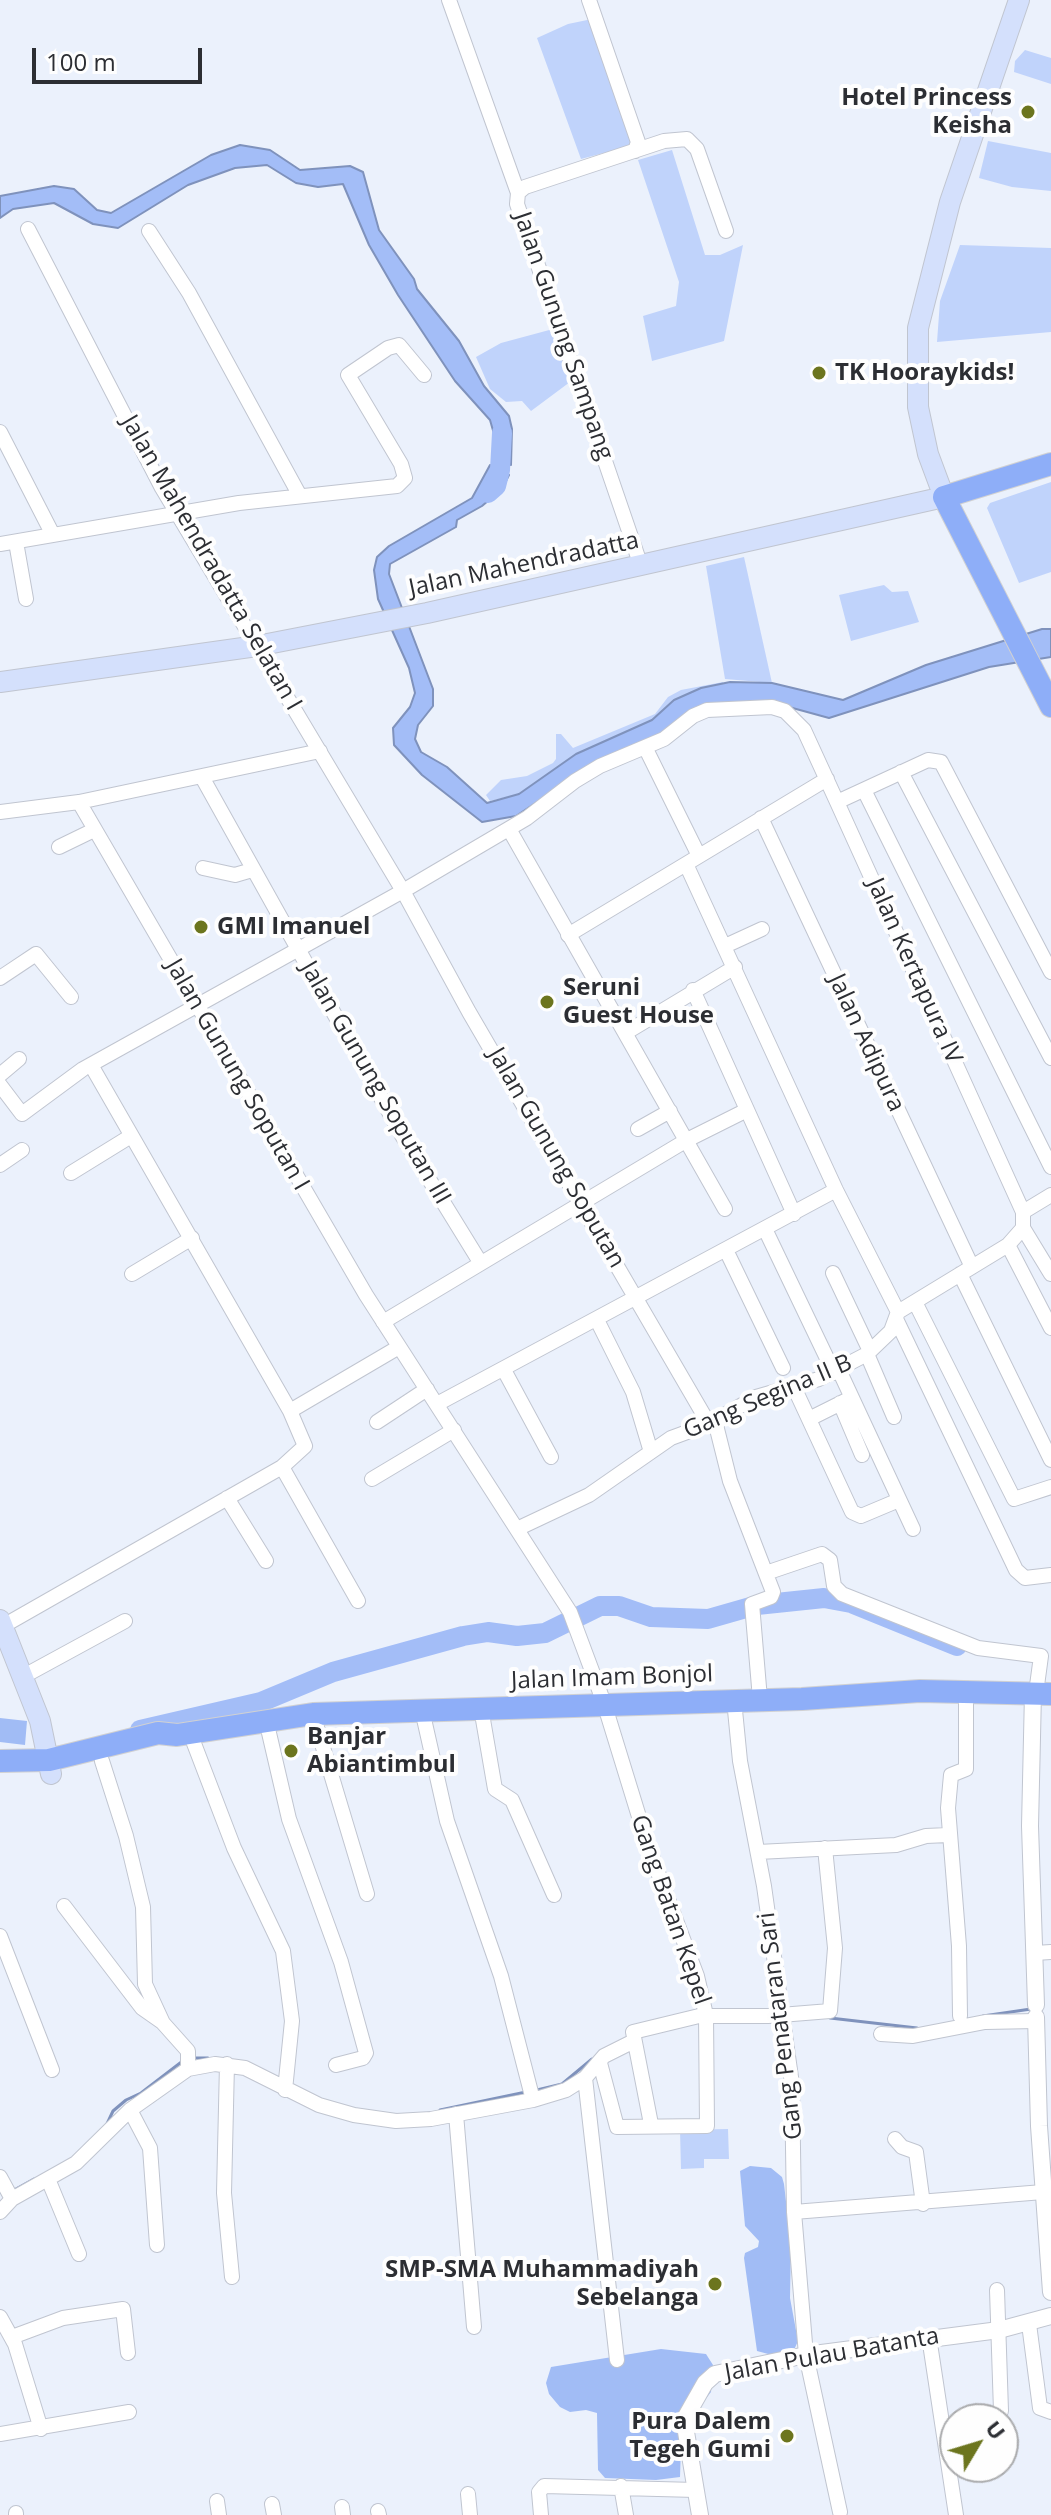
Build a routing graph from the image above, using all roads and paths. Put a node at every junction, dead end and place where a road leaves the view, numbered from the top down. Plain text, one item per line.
1 (449, 0) edge
2 (589, 0) edge
3 (1019, 0) edge
4 (635, 151) junction
5 (518, 193) junction
6 (28, 229) dead end
7 (149, 231) dead end
8 (726, 231) dead end
9 (424, 375) dead end
10 (0, 432) edge
11 (1051, 464) edge
12 (300, 496) junction
13 (944, 497) junction
14 (179, 513) junction
15 (53, 535) junction
16 (16, 542) junction
17 (0, 544) edge
18 (641, 566) junction
19 (26, 599) dead end
20 (257, 646) junction
21 (0, 682) edge
22 (1051, 706) edge
23 (645, 747) junction
24 (320, 751) junction
25 (901, 772) junction
26 (202, 777) junction
27 (827, 779) junction
28 (864, 790) junction
29 (79, 802) junction
30 (837, 802) junction
31 (0, 812) edge
32 (761, 818) junction
33 (509, 829) junction
34 (94, 830) junction
35 (59, 847) dead end
36 (693, 860) junction
37 (203, 868) dead end
38 (252, 870) junction
39 (403, 891) junction
40 (762, 929) dead end
41 (568, 935) junction
42 (725, 946) junction
43 (299, 948) junction
44 (735, 967) junction
45 (1051, 972) edge
46 (0, 978) edge
47 (693, 990) junction
48 (71, 997) dead end
49 (196, 1005) junction
50 (627, 1032) junction
51 (1051, 1058) edge
52 (19, 1059) dead end
53 (91, 1065) junction
54 (0, 1075) edge
55 (0, 1085) edge
56 (670, 1111) junction
57 (745, 1111) junction
58 (638, 1129) dead end
59 (131, 1136) junction
60 (687, 1140) junction
61 (22, 1150) dead end
62 (0, 1165) edge
63 (1051, 1167) edge
64 (71, 1173) dead end
65 (836, 1190) junction
66 (1051, 1195) edge
67 (581, 1202) junction
68 (725, 1209) dead end
69 (1023, 1212) junction
70 (794, 1214) junction
71 (1023, 1228) junction
72 (765, 1229) junction
73 (192, 1238) junction
74 (1008, 1245) junction
75 (726, 1250) junction
76 (480, 1262) junction
77 (966, 1271) junction
78 (833, 1273) dead end
79 (132, 1274) dead end
80 (1051, 1274) edge
81 (638, 1298) junction
82 (915, 1302) junction
83 (898, 1316) junction
84 (597, 1320) junction
85 (383, 1322) junction
86 (1051, 1328) edge
87 (399, 1347) junction
88 (869, 1353) junction
89 (783, 1368) dead end
90 (504, 1370) junction
91 (837, 1371) junction
92 (793, 1385) junction
93 (427, 1389) junction
94 (845, 1401) junction
95 (437, 1404) junction
96 (290, 1411) junction
97 (894, 1417) dead end
98 (809, 1419) junction
99 (377, 1422) dead end
100 (712, 1422) junction
101 (454, 1430) junction
102 (651, 1452) junction
103 (862, 1455) dead end
104 (551, 1457) dead end
105 (1051, 1460) edge
106 (282, 1467) junction
107 (372, 1479) dead end
108 (1051, 1487) edge
109 (227, 1498) junction
110 (899, 1500) junction
111 (519, 1528) junction
112 (913, 1529) dead end
113 (266, 1561) dead end
114 (766, 1573) junction
115 (1046, 1576) edge
116 (358, 1601) dead end
117 (125, 1621) dead end
118 (1, 1623) edge
119 (24, 1676) junction
120 (966, 1690) junction
121 (1040, 1693) edge
122 (760, 1699) junction
123 (734, 1700) junction
124 (604, 1703) junction
125 (481, 1708) junction
126 (422, 1710) junction
127 (313, 1714) junction
128 (266, 1720) junction
129 (184, 1734) junction
130 (0, 1761) edge
131 (102, 1761) junction
132 (50, 1767) junction
133 (0, 1776) edge
134 (948, 1835) junction
135 (825, 1848) junction
136 (758, 1852) junction
137 (367, 1894) dead end
138 (554, 1895) dead end
139 (64, 1906) dead end
140 (0, 1936) edge
141 (1043, 1952) edge
142 (1036, 2014) junction
143 (960, 2016) dead end
144 (706, 2019) junction
145 (782, 2019) junction
146 (163, 2023) junction
147 (881, 2034) dead end
148 (633, 2038) junction
149 (188, 2061) junction
150 (600, 2063) junction
151 (227, 2064) junction
152 (336, 2065) dead end
153 (52, 2070) dead end
154 (585, 2078) junction
155 (286, 2085) junction
156 (532, 2093) junction
157 (130, 2110) junction
158 (456, 2114) junction
159 (651, 2124) junction
160 (1045, 2126) edge
161 (895, 2139) dead end
162 (0, 2177) edge
163 (48, 2179) junction
164 (1043, 2192) junction
165 (12, 2199) junction
166 (923, 2204) junction
167 (0, 2212) edge
168 (794, 2212) junction
169 (157, 2245) dead end
170 (79, 2254) dead end
171 (232, 2277) dead end
172 (997, 2290) dead end
173 (1051, 2292) edge
174 (1051, 2316) edge
175 (0, 2317) edge
176 (1029, 2324) junction
177 (474, 2327) dead end
178 (999, 2330) junction
179 (12, 2337) junction
180 (929, 2337) junction
181 (128, 2353) dead end
182 (806, 2355) junction
183 (617, 2360) dead end
184 (1001, 2403) edge
185 (129, 2412) dead end
186 (1051, 2412) edge
187 (41, 2429) junction
188 (0, 2434) edge
189 (621, 2486) junction
190 (696, 2490) junction
191 (468, 2494) dead end
192 (840, 2512) dead end
193 (470, 2515) edge
194 (541, 2515) edge
195 (626, 2515) edge
196 (700, 2515) edge
197 (956, 2515) edge

1 - 5 street
2 - 4 street
3 - 13 main road
4 - 5 street, Jalan Gunung Sampang
4 - 8 street, Jalan Gunung Sampang
5 - 18 street, Jalan Gunung Sampang
6 - 14 street, Jalan Mahendradatta Selatan I
7 - 12 street
9 - 12 street
10 - 15 street
11 - 13 highway, Jalan Mahendradatta
12 - 14 street
13 - 18 main road, Jalan Mahendradatta
13 - 22 highway
14 - 15 street
14 - 20 street, Jalan Mahendradatta Selatan I
15 - 16 street
16 - 17 street
16 - 19 street
18 - 20 main road, Jalan Mahendradatta
20 - 21 main road, Jalan Mahendradatta
20 - 24 street, Jalan Mahendradatta Selatan I
23 - 27 street, Jalan Kertapura IV
23 - 33 street
23 - 36 street
24 - 26 street
24 - 39 street, Jalan Mahendradatta Selatan I
25 - 28 street
25 - 45 street
25 - 51 street
26 - 29 street
26 - 38 street, Jalan Gunung Soputan III
27 - 30 street, Jalan Kertapura IV
27 - 32 street
28 - 30 street
28 - 63 street
29 - 31 street
29 - 34 street, Jalan Gunung Soputan I
30 - 69 street, Jalan Kertapura IV
32 - 36 street
32 - 77 street, Jalan Adipura
33 - 39 street
33 - 41 street
34 - 35 street
34 - 49 street, Jalan Gunung Soputan I
36 - 41 street
36 - 42 street
37 - 38 street
38 - 43 street, Jalan Gunung Soputan III
39 - 43 street
39 - 67 street, Jalan Gunung Soputan
40 - 42 street
41 - 50 street
42 - 44 street
43 - 49 street
43 - 76 street, Jalan Gunung Soputan III
44 - 47 street
44 - 65 street
46 - 48 street
47 - 50 street
47 - 57 street
49 - 53 street
49 - 85 street, Jalan Gunung Soputan I
50 - 56 street
52 - 54 street
53 - 55 street
53 - 59 street
56 - 58 street
56 - 60 street
57 - 60 street
57 - 70 street
59 - 64 street
59 - 73 street
60 - 67 street
60 - 68 street
61 - 62 street
65 - 70 street
65 - 83 street
66 - 69 street
67 - 76 street
67 - 81 street, Jalan Gunung Soputan
69 - 71 street
70 - 72 street
71 - 74 street, Gang Segina II B
71 - 80 street
72 - 75 street
72 - 91 street
73 - 79 street
73 - 96 street
74 - 77 street, Gang Segina II B
74 - 86 street
75 - 81 street
75 - 89 street
76 - 85 street
77 - 82 street, Gang Segina II B
77 - 105 street, Jalan Adipura
78 - 88 street
81 - 84 street
81 - 100 street, Jalan Gunung Soputan
82 - 83 street, Gang Segina II B
82 - 108 street
83 - 88 street, Gang Segina II B
83 - 115 street
84 - 90 street
84 - 102 street
85 - 87 street, Jalan Gunung Soputan I
87 - 93 street, Jalan Gunung Soputan I
87 - 96 street
88 - 91 street, Gang Segina II B
88 - 97 street
90 - 95 street
90 - 104 street
91 - 92 street, Gang Segina II B
91 - 94 street
92 - 98 street
92 - 100 street, Gang Segina II B
93 - 95 street, Jalan Gunung Soputan I
93 - 99 street
94 - 98 street
94 - 103 street
94 - 110 street
95 - 101 street, Jalan Gunung Soputan I
96 - 106 street
98 - 110 street
100 - 102 street, Gang Segina II B
100 - 114 street, Jalan Gunung Soputan
101 - 107 street
101 - 111 street, Jalan Gunung Soputan I
102 - 111 street, Gang Segina II B
106 - 109 street
106 - 116 street
109 - 113 street
109 - 118 street
110 - 112 street
111 - 124 street, Gang Batan Kepel
114 - 121 street
114 - 122 street
117 - 119 street
118 - 119 main road
119 - 132 main road
120 - 121 highway, Jalan Imam Bonjol
120 - 122 highway, Jalan Imam Bonjol
120 - 134 street
121 - 141 street
122 - 123 highway, Jalan Imam Bonjol
123 - 124 highway, Jalan Imam Bonjol
123 - 136 street, Gang Penataran Sari
124 - 125 highway, Jalan Imam Bonjol
124 - 144 street, Gang Batan Kepel
125 - 126 highway, Jalan Imam Bonjol
125 - 138 street
126 - 127 highway, Jalan Imam Bonjol
126 - 156 street
127 - 128 highway, Jalan Imam Bonjol
127 - 137 street
128 - 129 highway, Jalan Imam Bonjol
128 - 152 street
129 - 131 highway, Jalan Imam Bonjol
129 - 132 highway, Jalan Imam Bonjol
129 - 155 street
130 - 132 highway, Jalan Imam Bonjol
131 - 132 highway, Jalan Imam Bonjol
131 - 146 street
132 - 133 highway, Jalan Imam Bonjol
134 - 135 street
134 - 143 street
135 - 136 street
135 - 145 street
136 - 145 street, Gang Penataran Sari
139 - 146 street
140 - 153 street
141 - 142 street
142 - 147 street
142 - 160 street
144 - 145 street
144 - 148 street
144 - 159 street, Gang Batan Kepel
145 - 168 street, Gang Penataran Sari
146 - 149 street
148 - 150 street
148 - 159 street
149 - 151 street
149 - 157 street
150 - 154 street
150 - 159 street
151 - 155 street
151 - 171 street
154 - 156 street
154 - 183 street
155 - 158 street
156 - 158 street
157 - 163 street
157 - 169 street
158 - 177 street
160 - 164 street
161 - 166 street
162 - 165 street
163 - 165 street
163 - 170 street
164 - 166 street
164 - 173 street
165 - 167 street
166 - 168 street
168 - 182 street, Gang Penataran Sari
172 - 178 street
174 - 176 street, Jalan Pulau Batanta
175 - 179 street
176 - 178 street, Jalan Pulau Batanta
176 - 186 street
178 - 180 street, Jalan Pulau Batanta
178 - 184 street
179 - 181 street
179 - 187 street
180 - 182 street, Jalan Pulau Batanta
180 - 197 street
182 - 190 street, Jalan Pulau Batanta
182 - 192 street, Gang Penataran Sari
185 - 187 street
187 - 188 street
189 - 190 street
189 - 194 street
189 - 195 street
190 - 196 street, Jalan Pulau Batanta
191 - 193 street

